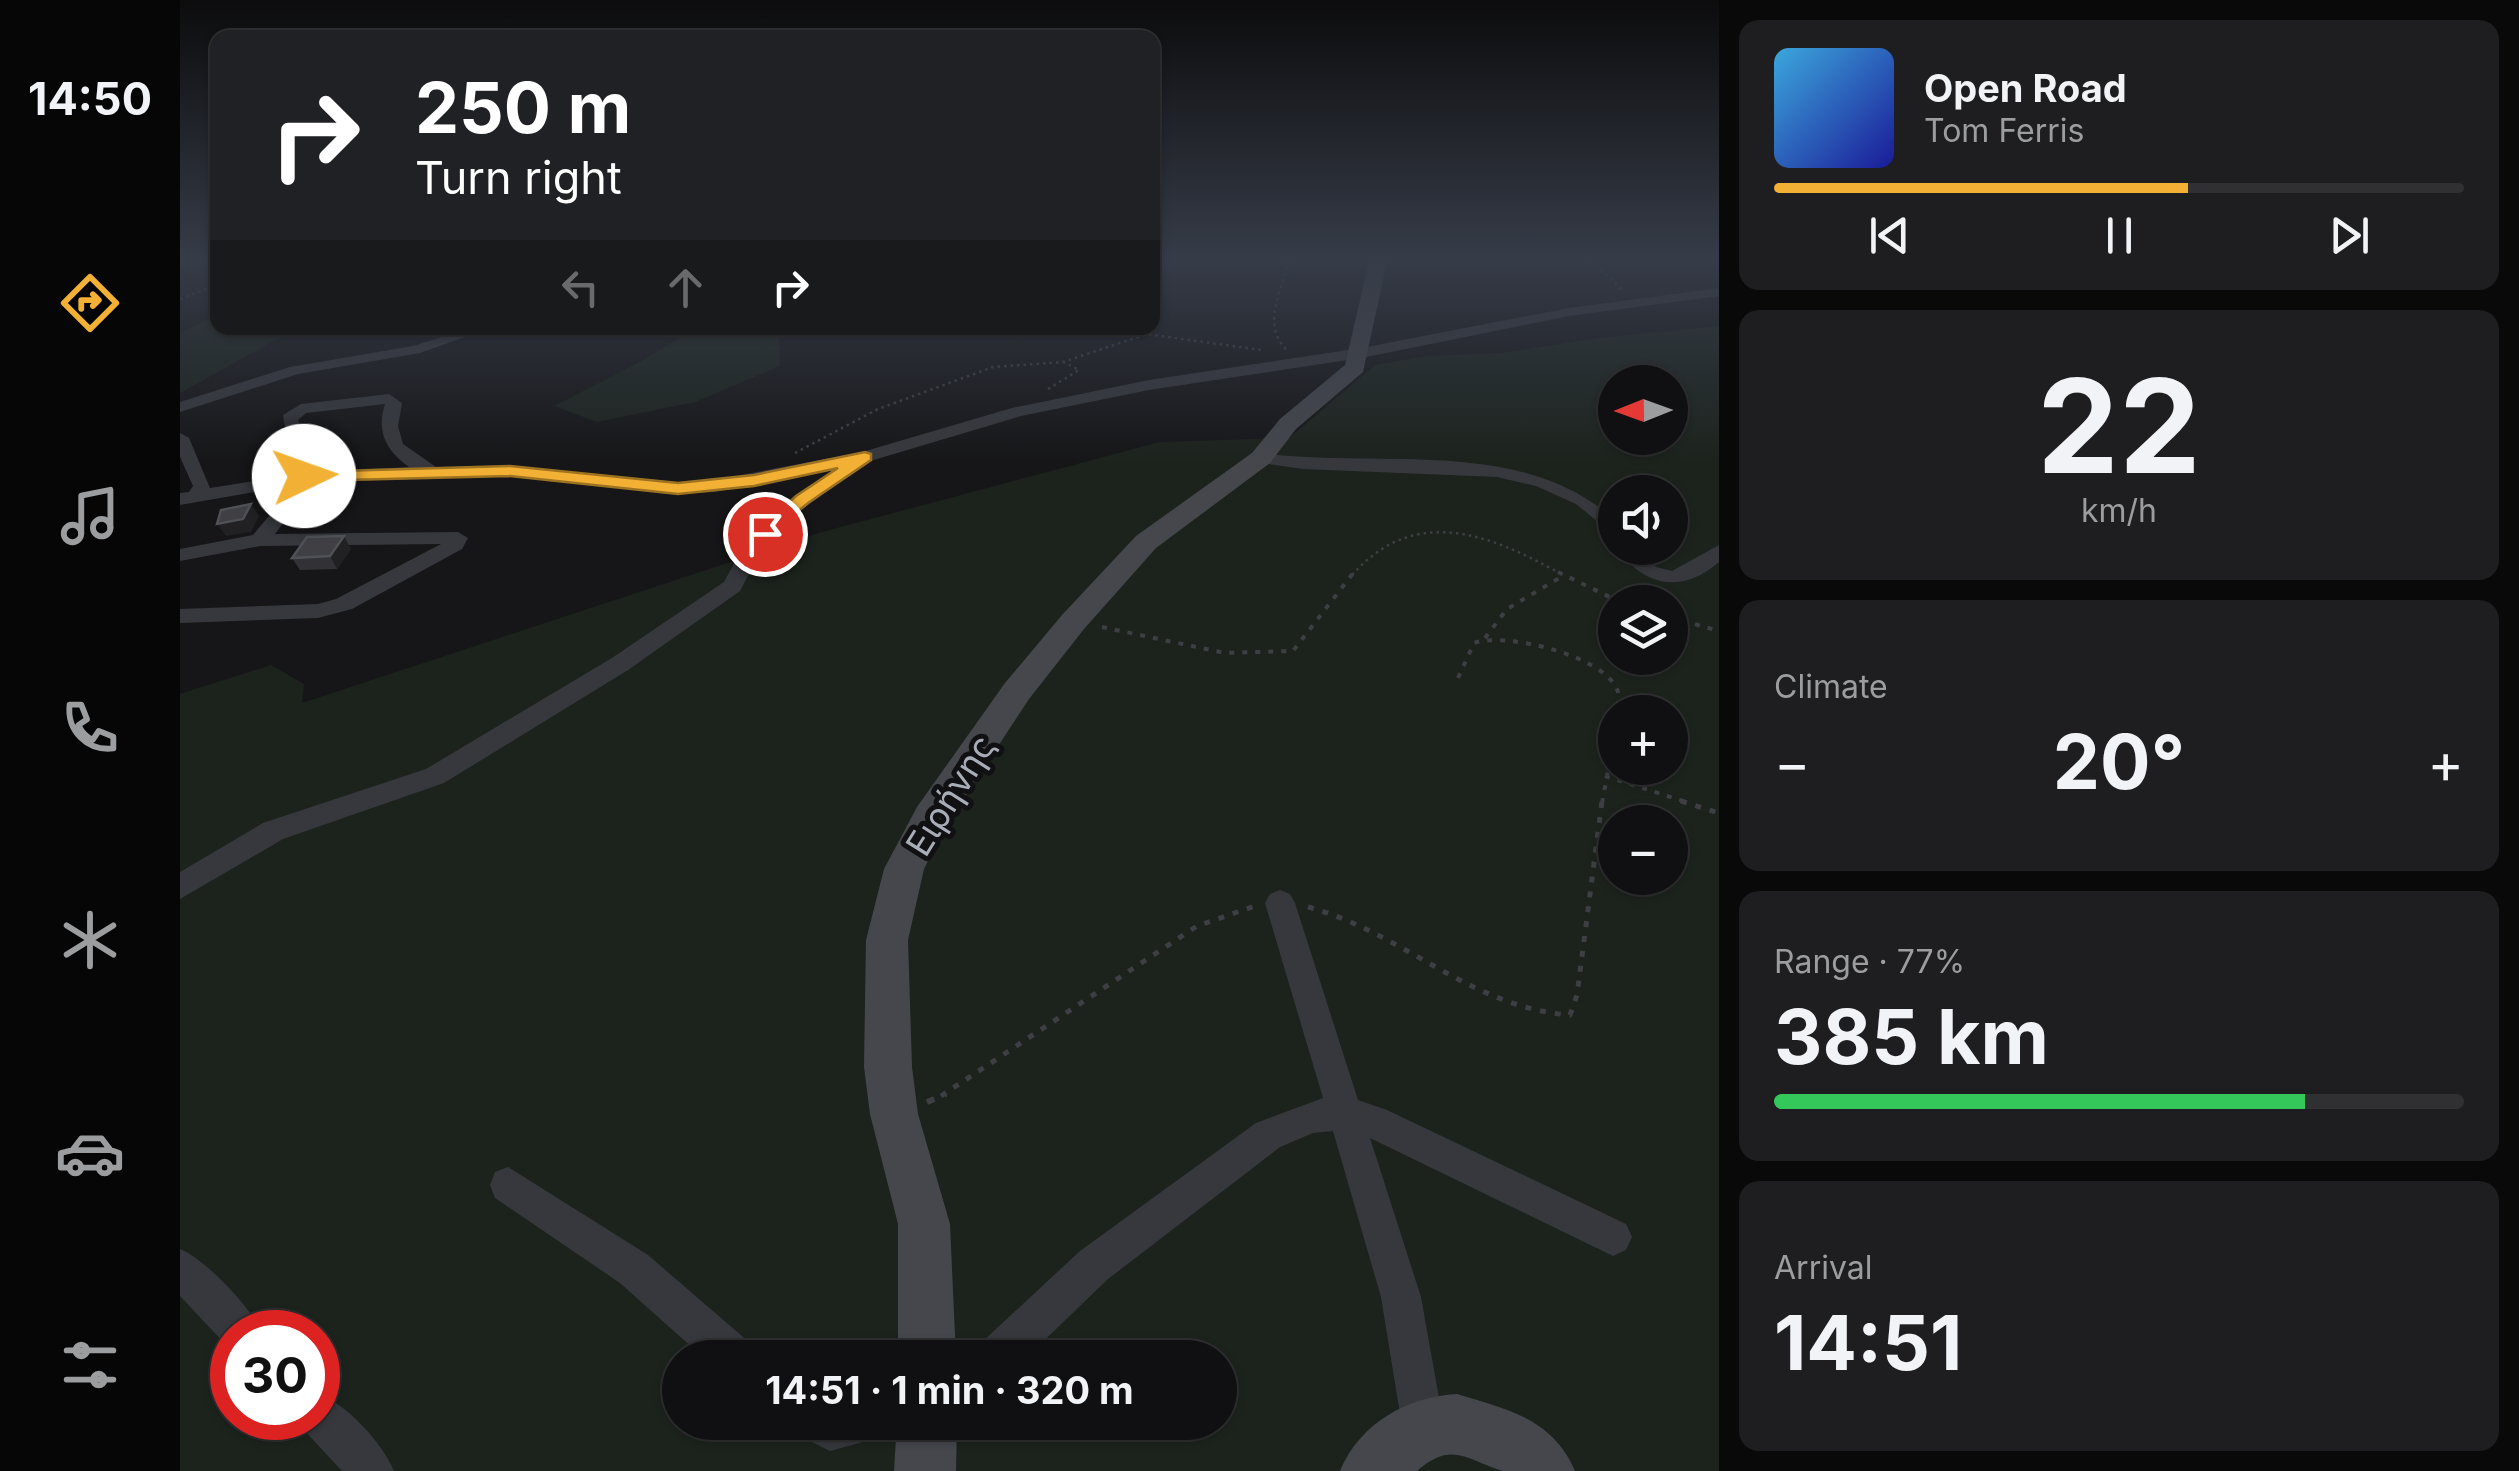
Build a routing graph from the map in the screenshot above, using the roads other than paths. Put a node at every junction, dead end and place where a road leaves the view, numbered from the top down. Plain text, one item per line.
1 (1366, 326) edge
2 (1513, 326) edge
3 (461, 335) edge
4 (1361, 353) junction
5 (180, 406) edge
6 (180, 438) edge
7 (865, 457) junction
8 (1261, 458) junction
9 (436, 473) junction
10 (304, 476) junction
11 (188, 498) edge
12 (1598, 515) edge
13 (260, 540) junction
14 (1719, 552) edge
15 (180, 555) edge
16 (1644, 565) edge
17 (180, 616) edge
18 (180, 887) edge
19 (1280, 902) road end
20 (1344, 1113) junction
21 (508, 1185) dead end
22 (1613, 1237) dead end
23 (180, 1268) edge
24 (220, 1310) edge
25 (715, 1340) edge
26 (927, 1340) edge
27 (1015, 1340) edge
28 (1423, 1426) junction
29 (340, 1437) edge
30 (927, 1440) edge
31 (372, 1471) edge
32 (926, 1471) edge
33 (1371, 1471) edge
34 (1544, 1471) edge

1 - 4 street
2 - 4 street
3 - 5 street
4 - 7 street
4 - 8 street, Ειρήνης
6 - 11 street
7 - 9 street
7 - 18 street
8 - 12 street
8 - 26 street, Ειρήνης
9 - 10 street
9 - 10 street
10 - 11 street
10 - 13 street
13 - 15 street
13 - 17 street
14 - 16 street
19 - 20 street
20 - 22 street
20 - 27 street
20 - 28 street
21 - 25 street
23 - 24 street
28 - 33 street
28 - 34 street
29 - 31 street
30 - 32 street

